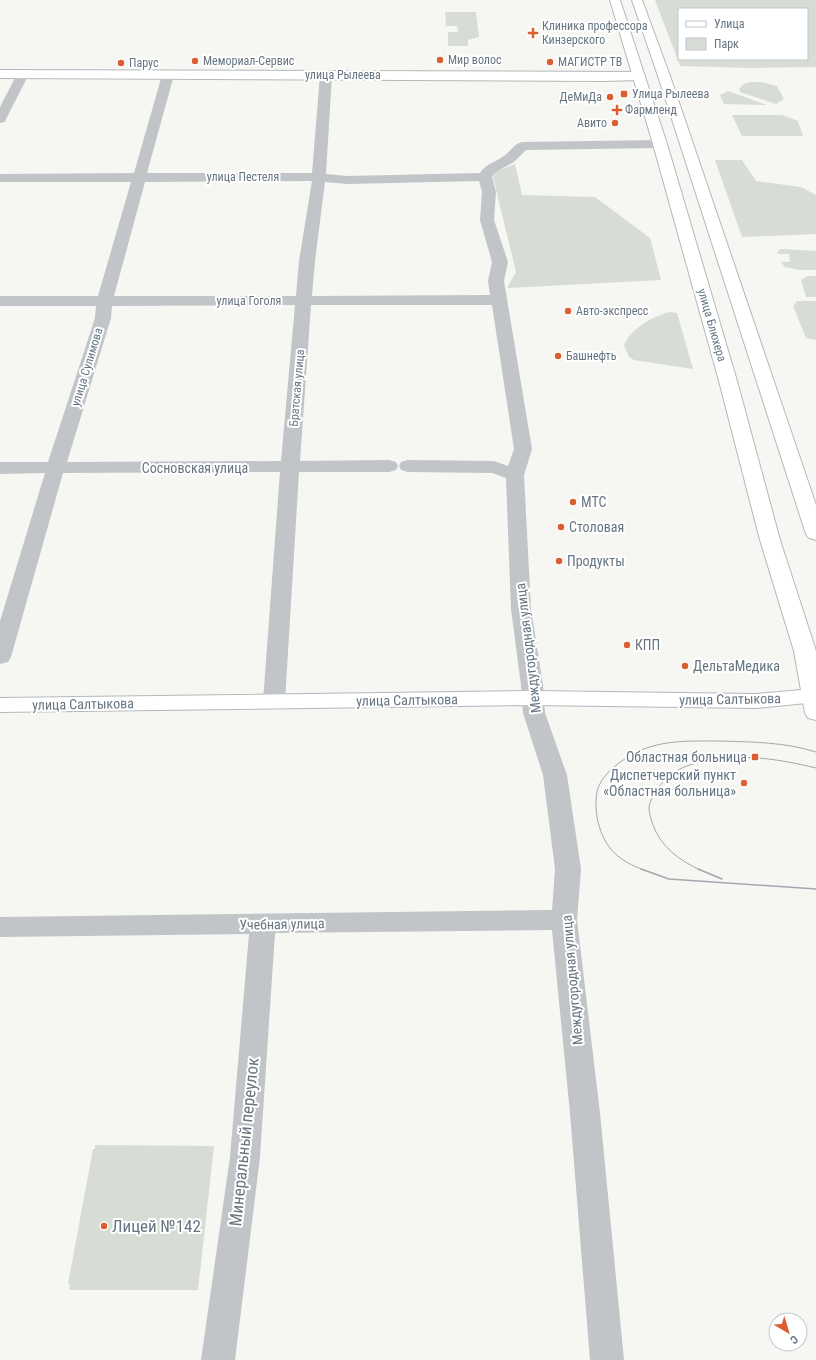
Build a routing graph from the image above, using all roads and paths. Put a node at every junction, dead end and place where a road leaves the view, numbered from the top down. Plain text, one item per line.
1 (615, 0) edge
2 (637, 0) edge
3 (0, 74) edge
4 (23, 74) junction
5 (168, 75) junction
6 (326, 75) junction
7 (638, 76) junction
8 (664, 76) junction
9 (0, 119) edge
10 (660, 144) junction
11 (140, 177) junction
12 (485, 177) junction
13 (0, 178) edge
14 (319, 178) junction
15 (104, 300) junction
16 (499, 300) junction
17 (0, 301) edge
18 (304, 301) junction
19 (389, 466) dead end
20 (408, 466) dead end
21 (56, 467) junction
22 (290, 467) junction
23 (0, 468) edge
24 (515, 475) junction
25 (816, 534) edge
26 (0, 657) edge
27 (533, 698) junction
28 (274, 701) junction
29 (815, 701) edge
30 (0, 705) edge
31 (564, 920) junction
32 (263, 924) junction
33 (0, 927) edge
34 (218, 1360) edge
35 (607, 1360) edge

1 - 7 main road, улица Блюхера
2 - 8 main road
3 - 4 main road, улица Рылеева
4 - 5 main road, улица Рылеева
4 - 9 street
5 - 6 main road, улица Рылеева
5 - 11 street, улица Сулимова
6 - 7 main road, улица Рылеева
6 - 14 street, Братская улица
7 - 8 main road, улица Рылеева
7 - 10 main road, улица Блюхера
8 - 25 main road
10 - 12 street
10 - 29 main road, улица Блюхера
11 - 13 street, улица Пестеля
11 - 14 street, улица Пестеля
11 - 15 street, улица Сулимова
12 - 14 street, улица Пестеля
12 - 16 street, Междугородная улица
14 - 18 street, Братская улица
15 - 17 street, улица Гоголя
15 - 18 street, улица Гоголя
15 - 21 street, улица Сулимова
16 - 18 street, улица Гоголя
16 - 24 street, Междугородная улица
18 - 22 street, Братская улица
19 - 22 street, Сосновская улица
20 - 24 street
21 - 22 street, Сосновская улица
21 - 23 street, Сосновская улица
21 - 26 street, улица Сулимова
22 - 28 street, Братская улица
24 - 27 street, Междугородная улица
27 - 28 main road, улица Салтыкова
27 - 29 main road, улица Салтыкова
27 - 31 street, Междугородная улица
28 - 30 main road, улица Салтыкова
31 - 32 street, Учебная улица
31 - 35 street, Междугородная улица
32 - 33 street, Учебная улица
32 - 34 street, Минеральный переулок

